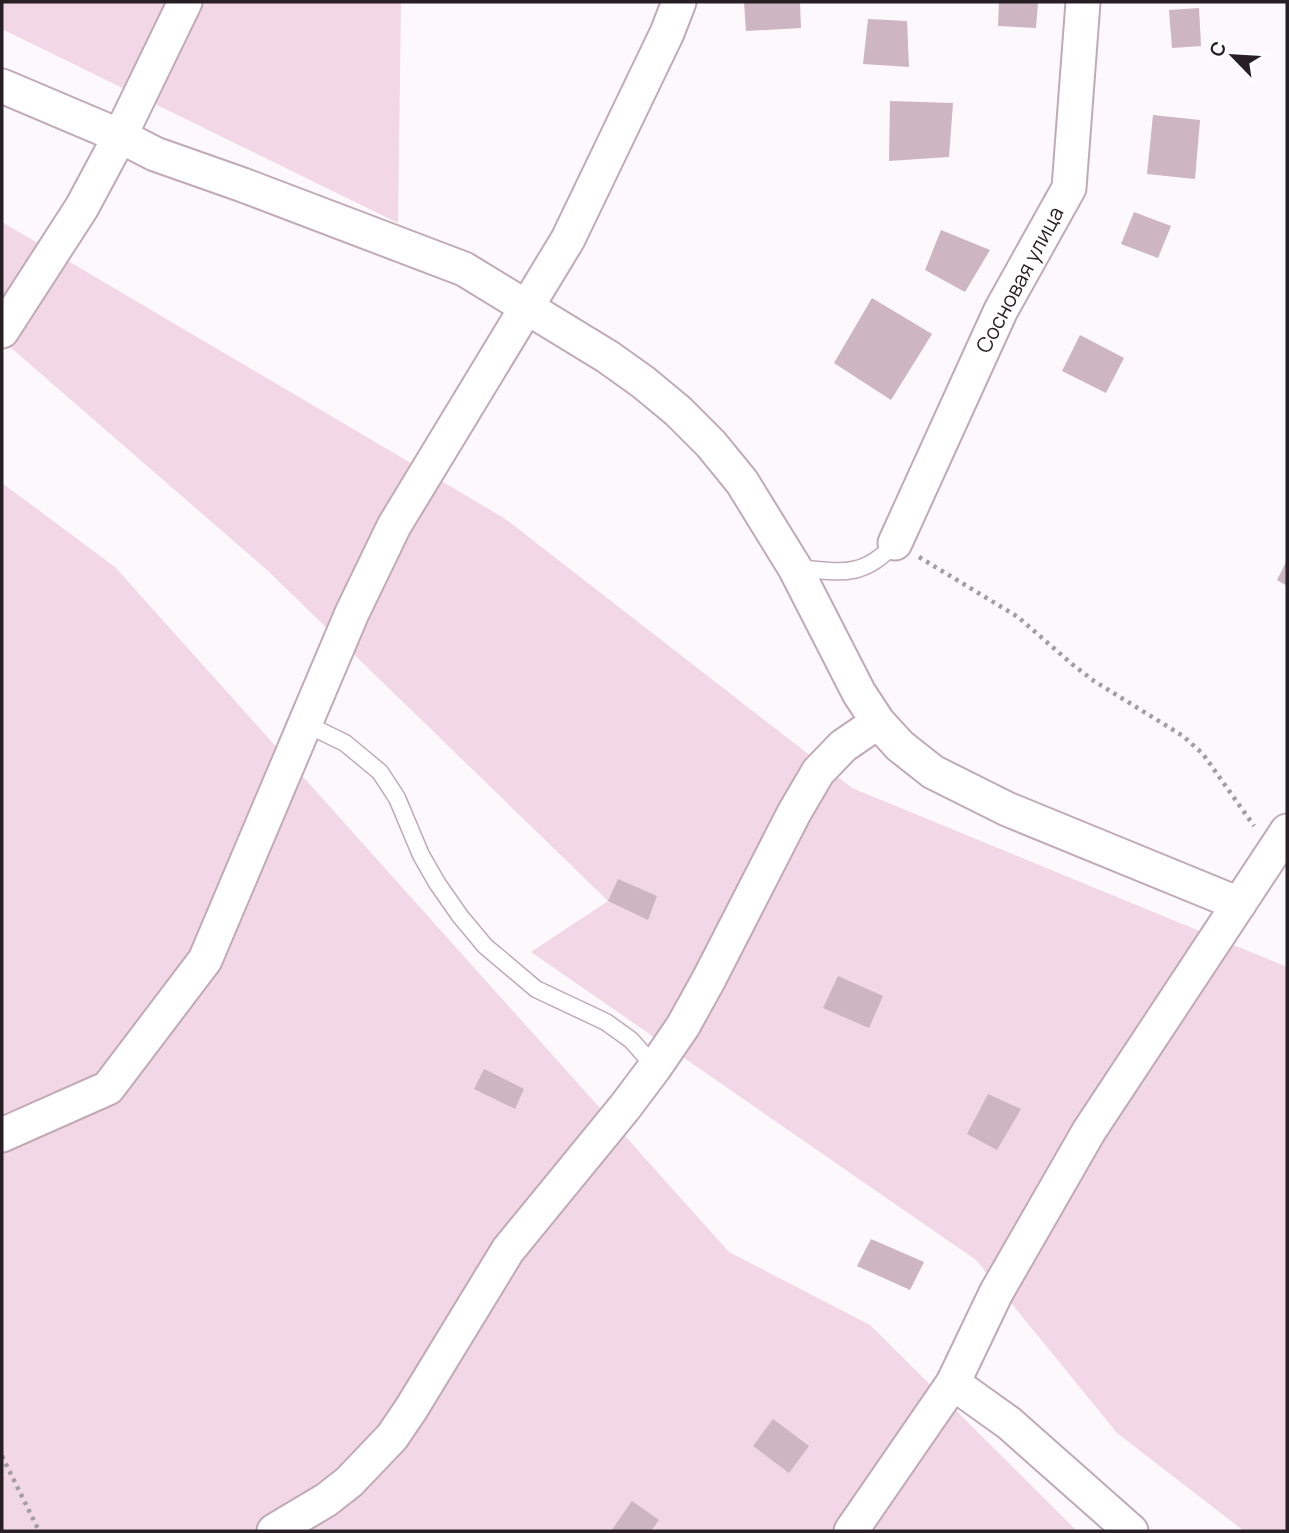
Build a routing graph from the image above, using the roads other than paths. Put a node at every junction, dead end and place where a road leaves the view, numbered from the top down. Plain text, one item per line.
1 (185, 2) edge
2 (679, 2) edge
3 (1083, 2) edge
4 (2, 86) edge
5 (120, 136) junction
6 (527, 306) junction
7 (2, 331) edge
8 (895, 543) joint
9 (795, 568) junction
10 (878, 722) junction
11 (306, 724) junction
12 (1281, 841) edge
13 (1239, 904) junction
14 (655, 1067) junction
15 (2, 1135) edge
16 (953, 1383) junction
17 (274, 1531) edge
18 (851, 1531) edge
19 (1131, 1531) edge

1 - 5 street
2 - 6 street
3 - 8 street, Сосновая улица
4 - 5 street
5 - 6 street
5 - 7 street
6 - 9 street
6 - 11 street
8 - 9 lane
9 - 10 street
10 - 13 street
10 - 14 street
11 - 14 lane
11 - 15 street
12 - 13 street
13 - 16 street
14 - 17 street
16 - 18 street
16 - 19 street

